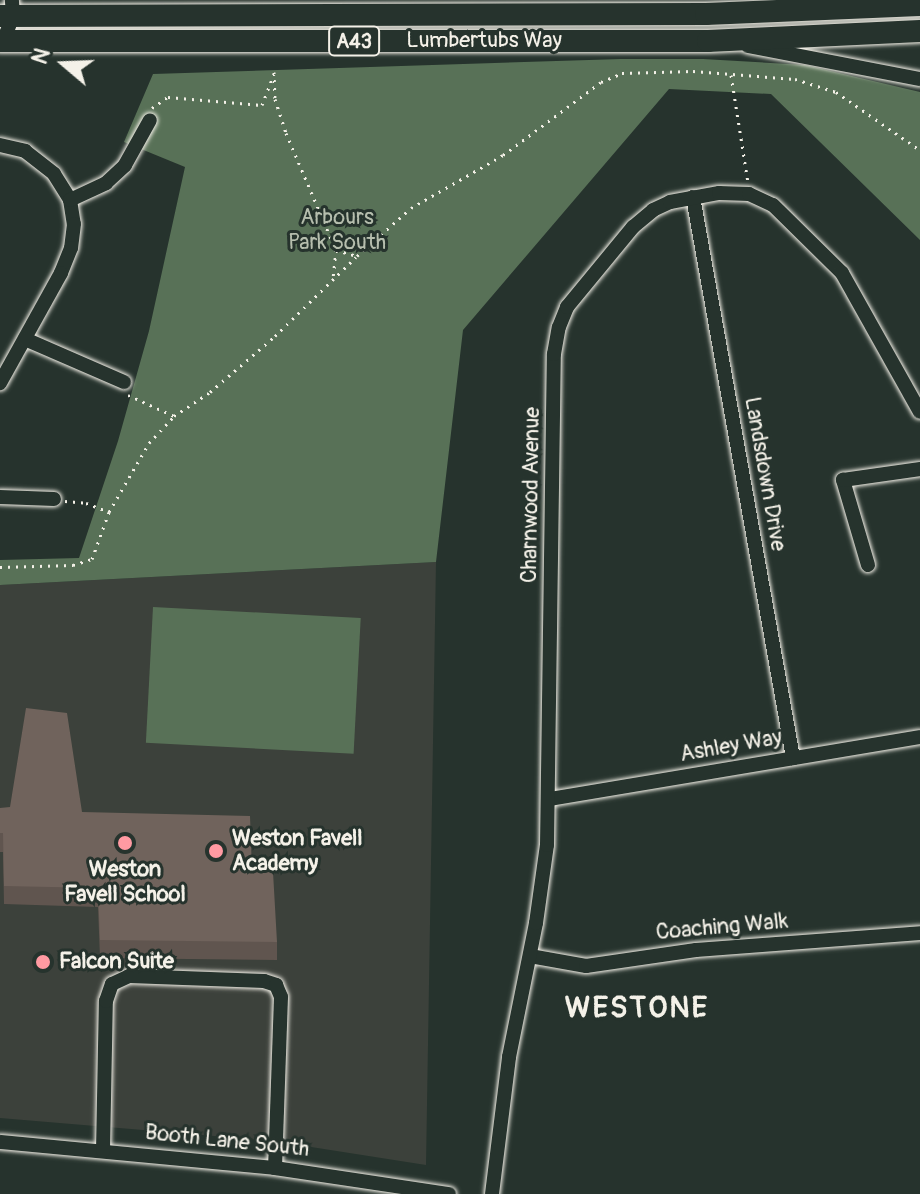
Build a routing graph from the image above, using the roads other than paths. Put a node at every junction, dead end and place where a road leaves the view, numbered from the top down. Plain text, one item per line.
1 (920, 5) edge
2 (13, 8) edge
3 (920, 31) edge
4 (0, 41) edge
5 (708, 41) junction
6 (920, 79) edge
7 (150, 120) road end
8 (0, 145) edge
9 (693, 197) junction
10 (70, 200) junction
11 (25, 339) junction
12 (124, 382) road end
13 (0, 383) edge
14 (920, 412) edge
15 (920, 469) edge
16 (0, 497) edge
17 (54, 499) road end
18 (868, 565) dead end
19 (920, 737) edge
20 (793, 758) junction
21 (550, 799) junction
22 (920, 933) edge
23 (530, 956) junction
24 (0, 1142) edge
25 (103, 1151) junction
26 (275, 1168) junction
27 (449, 1194) edge
28 (492, 1194) edge

1 - 2 highway, Lumbertubs Way / A43
2 - 4 street
3 - 5 highway, Lumbertubs Way / A43
4 - 5 highway, Lumbertubs Way / A43
5 - 6 street
7 - 10 street
8 - 10 street
9 - 14 street, Charnwood Avenue
9 - 20 street, Landsdown Drive
9 - 21 street, Charnwood Avenue
10 - 11 street
11 - 12 street
11 - 13 street
15 - 18 street
16 - 17 street
19 - 20 street, Ashley Way
20 - 21 street, Ashley Way
21 - 23 street, Charnwood Avenue
22 - 23 street, Coaching Walk
23 - 28 street, Charnwood Avenue
24 - 25 street, Booth Lane South
25 - 26 street, Booth Lane South
25 - 26 street
26 - 27 street, Booth Lane South

